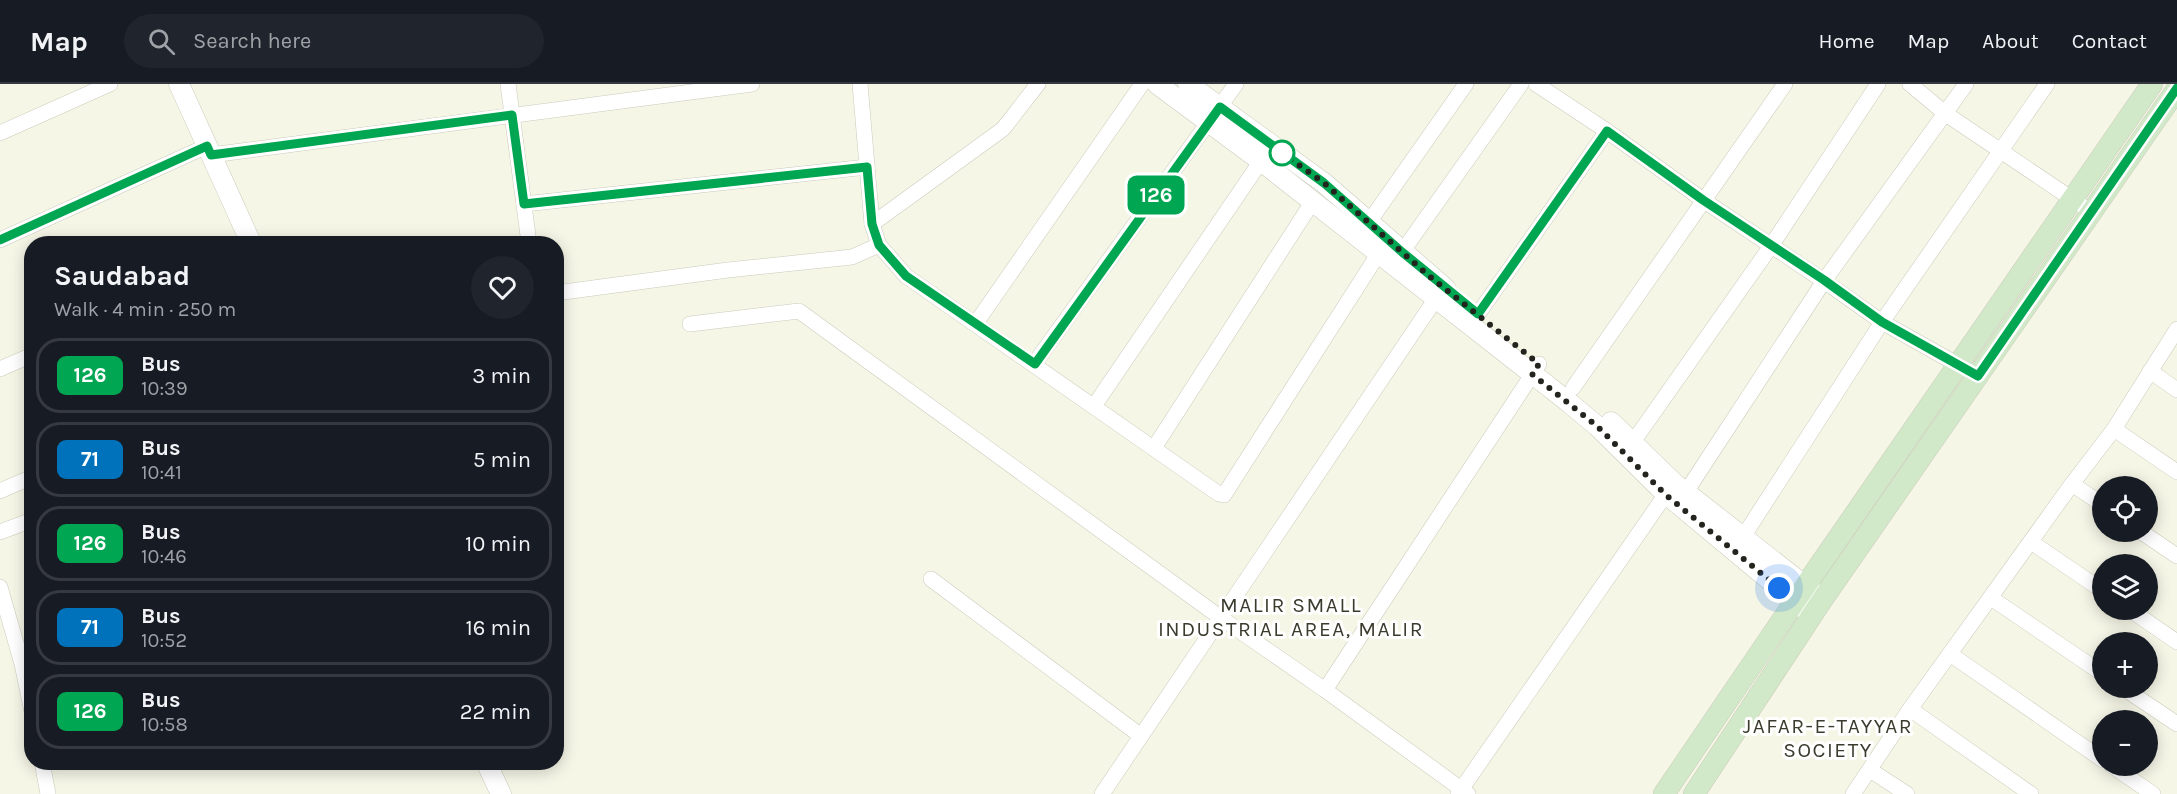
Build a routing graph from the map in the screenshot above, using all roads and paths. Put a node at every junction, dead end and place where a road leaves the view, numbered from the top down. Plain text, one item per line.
1 (110, 84) edge
2 (179, 84) edge
3 (508, 84) edge
4 (752, 84) edge
5 (860, 84) edge
6 (1038, 84) edge
7 (1142, 84) edge
8 (1157, 84) edge
9 (1188, 84) edge
10 (1236, 84) edge
11 (1466, 84) edge
12 (1521, 84) edge
13 (1536, 84) edge
14 (1785, 84) edge
15 (1878, 84) edge
16 (1910, 84) edge
17 (1966, 84) edge
18 (2047, 84) edge
19 (2152, 84) edge
20 (2177, 88) edge
21 (1215, 114) junction
22 (1946, 114) junction
23 (512, 115) junction
24 (1607, 131) junction
25 (0, 133) edge
26 (209, 150) junction
27 (1999, 151) junction
28 (1261, 161) junction
29 (867, 167) junction
30 (1703, 200) junction
31 (2074, 200) junction
32 (1313, 201) junction
33 (524, 204) junction
34 (2092, 213) junction
35 (1369, 222) junction
36 (872, 224) junction
37 (248, 236) edge
38 (528, 236) edge
39 (0, 240) edge
40 (879, 245) junction
41 (1771, 246) junction
42 (1402, 252) junction
43 (1379, 253) junction
44 (1824, 280) junction
45 (564, 292) edge
46 (1440, 293) junction
47 (1478, 314) junction
48 (1882, 322) junction
49 (976, 323) junction
50 (690, 324) dead end
51 (2177, 328) edge
52 (24, 358) edge
53 (1035, 364) junction
54 (1959, 366) junction
55 (0, 369) edge
56 (1536, 369) junction
57 (2150, 371) junction
58 (1978, 376) junction
59 (1573, 388) junction
60 (2177, 390) edge
61 (1094, 406) junction
62 (2114, 429) junction
63 (1633, 442) junction
64 (1154, 448) junction
65 (2177, 472) edge
66 (24, 480) edge
67 (2072, 484) junction
68 (0, 491) edge
69 (1676, 493) junction
70 (2092, 498) edge
71 (24, 523) edge
72 (1718, 527) junction
73 (0, 532) edge
74 (1743, 537) junction
75 (2031, 542) junction
76 (2156, 542) edge
77 (2177, 556) edge
78 (931, 579) dead end
79 (2092, 584) edge
80 (0, 587) edge
81 (1800, 593) junction
82 (1991, 598) junction
83 (1817, 607) junction
84 (1221, 618) junction
85 (2145, 620) edge
86 (2177, 642) edge
87 (1950, 654) junction
88 (2092, 667) edge
89 (24, 674) edge
90 (1325, 690) junction
91 (2138, 698) edge
92 (1910, 709) junction
93 (2177, 724) edge
94 (1141, 736) junction
95 (2092, 752) edge
96 (44, 770) edge
97 (490, 770) edge
98 (1870, 770) junction
99 (2127, 776) edge
100 (1462, 792) edge
101 (48, 794) edge
102 (501, 794) edge
103 (1102, 794) edge
104 (1664, 794) edge
105 (1694, 794) edge
106 (1854, 794) edge
107 (1907, 794) edge
108 (2031, 794) edge
109 (2152, 794) edge

1 - 25 street
2 - 26 street
3 - 23 street
4 - 23 street
5 - 29 street
6 - 36 street
7 - 49 street
8 - 21 street
9 - 21 street
10 - 21 street
11 - 35 street
12 - 42 street
13 - 24 street
14 - 30 street
15 - 41 street
16 - 22 street
17 - 22 street
18 - 27 street
19 - 31 main road
20 - 34 main road
21 - 28 street
21 - 35 street
21 - 53 street
22 - 27 street
22 - 44 street
23 - 26 street
23 - 33 street
24 - 30 street
24 - 47 street
26 - 37 street
26 - 39 street
27 - 31 street
27 - 48 street
28 - 32 street
28 - 61 street
29 - 33 street
29 - 36 street
30 - 41 street
30 - 59 street
31 - 34 street
31 - 54 main road
32 - 43 street
32 - 64 street
33 - 38 street
34 - 58 main road
35 - 42 street
36 - 40 street
40 - 45 street
40 - 49 street
41 - 44 street
41 - 63 street
42 - 46 street
43 - 46 street
43 - 64 street
44 - 48 street
44 - 69 street
46 - 47 street
46 - 56 street
46 - 84 street
47 - 56 street
48 - 54 street
48 - 74 street
49 - 53 street
50 - 84 street
51 - 57 street
52 - 55 street
53 - 61 street
54 - 58 street
54 - 81 main road
56 - 59 street
56 - 69 street
56 - 90 street
57 - 60 street
57 - 62 street
58 - 83 main road
59 - 63 street
61 - 64 street
62 - 65 street
62 - 67 street
63 - 69 street
66 - 68 street
67 - 70 street
67 - 75 street
69 - 72 street
69 - 100 street
71 - 73 street
72 - 74 street
72 - 81 street
74 - 81 street
75 - 79 street
75 - 82 street
76 - 77 street
78 - 94 street
80 - 89 street
81 - 83 street
81 - 104 main road
82 - 87 street
82 - 88 street
83 - 105 main road
84 - 90 street
84 - 94 street
85 - 86 street
87 - 92 street
87 - 95 street
90 - 100 street
91 - 93 street
92 - 98 street
92 - 108 street
94 - 103 street
96 - 101 street
97 - 102 street
98 - 106 street
98 - 107 street
99 - 109 street

